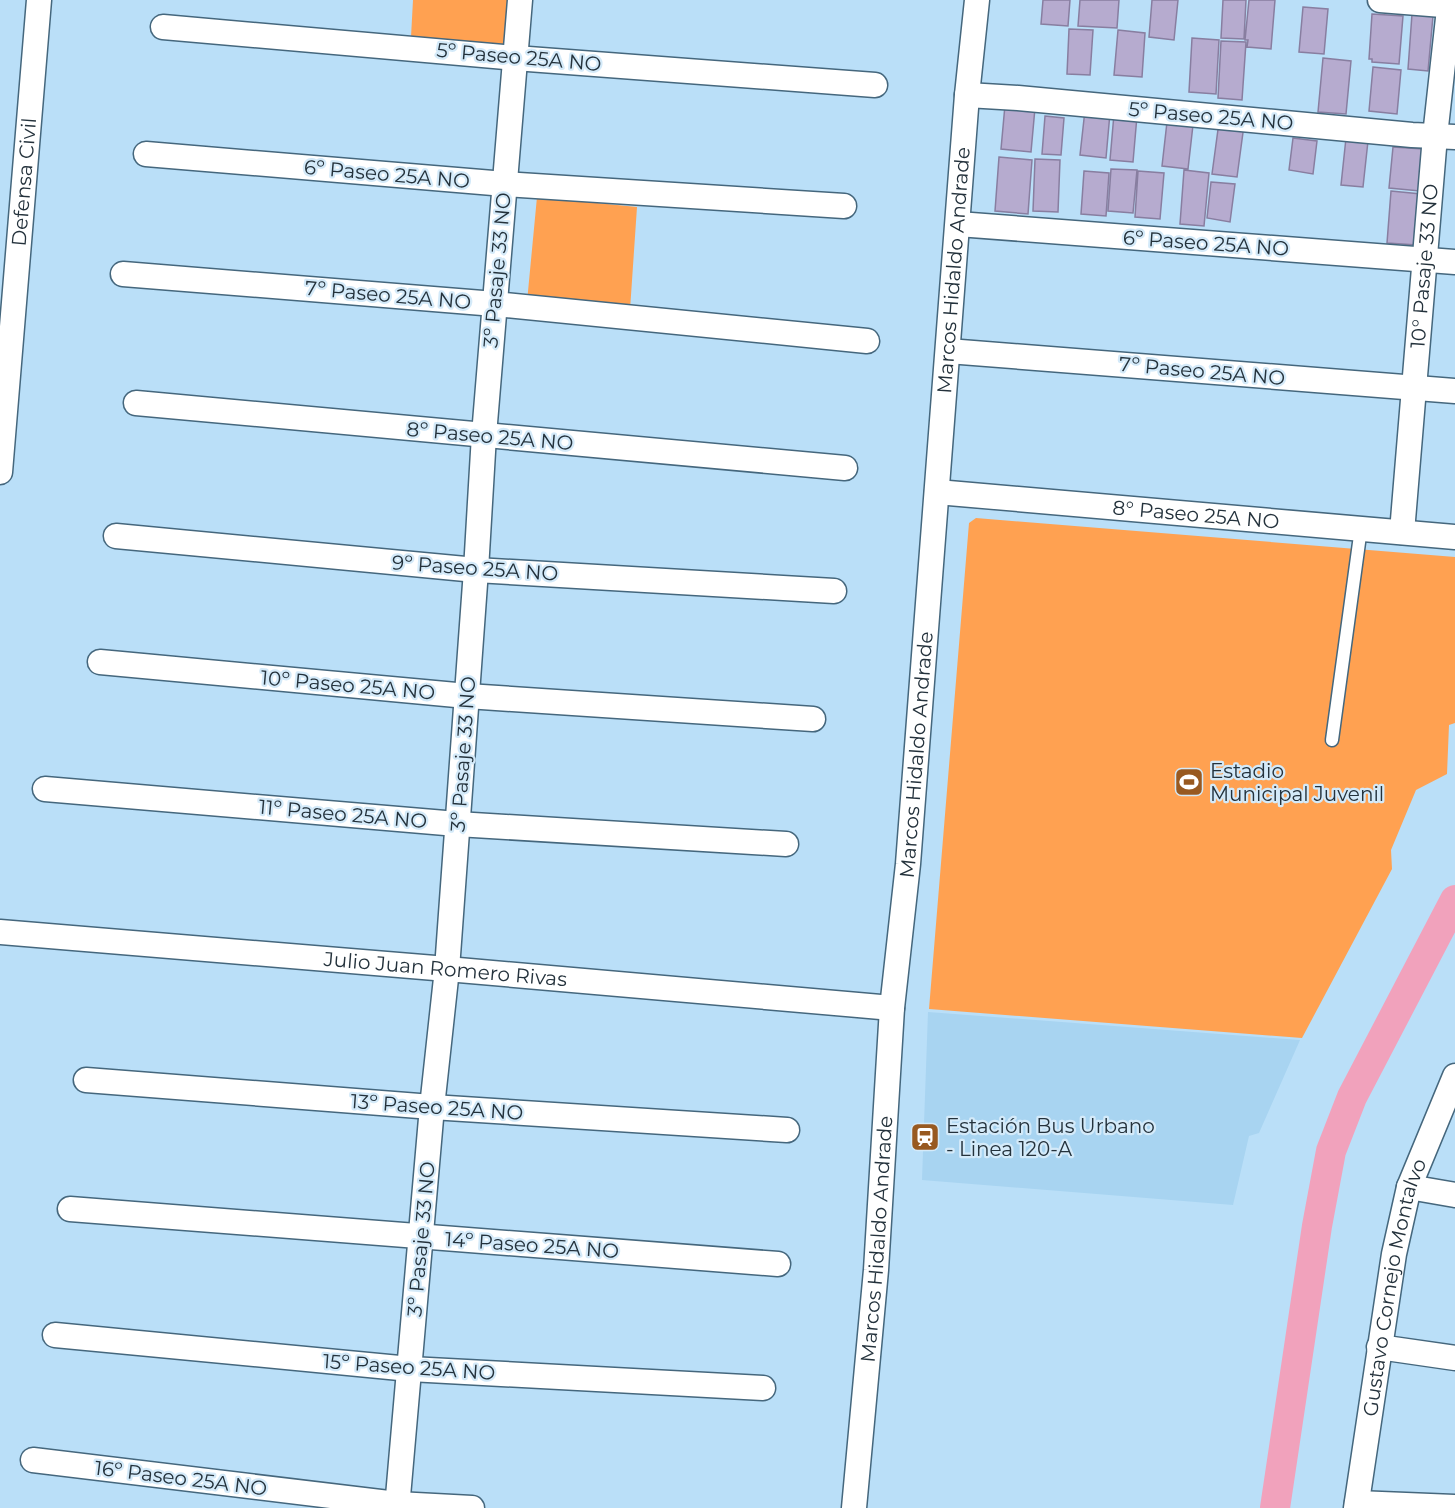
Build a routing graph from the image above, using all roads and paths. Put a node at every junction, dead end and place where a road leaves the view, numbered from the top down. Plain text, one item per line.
1 (39, 0) edge
2 (520, 0) edge
3 (977, 0) edge
4 (1380, 0) edge
5 (1451, 4) edge
6 (163, 27) dead end
7 (515, 58) junction
8 (874, 84) dead end
9 (967, 96) junction
10 (1445, 137) edge
11 (146, 154) dead end
12 (505, 184) junction
13 (844, 206) dead end
14 (958, 224) junction
15 (1425, 260) junction
16 (1455, 262) edge
17 (123, 274) dead end
18 (495, 304) junction
19 (867, 341) dead end
20 (948, 351) junction
21 (1413, 388) junction
22 (1455, 391) edge
23 (136, 404) dead end
24 (484, 435) junction
25 (845, 468) dead end
26 (0, 472) edge
27 (937, 492) junction
28 (1361, 528) junction
29 (1402, 532) junction
30 (116, 536) dead end
31 (1455, 537) edge
32 (476, 570) junction
33 (834, 591) dead end
34 (100, 662) dead end
35 (467, 696) junction
36 (813, 719) dead end
37 (1332, 740) dead end
38 (45, 789) dead end
39 (457, 824) junction
40 (786, 844) dead end
41 (0, 932) edge
42 (447, 969) junction
43 (892, 1008) junction
44 (1455, 1076) edge
45 (86, 1080) dead end
46 (432, 1107) junction
47 (787, 1130) dead end
48 (1409, 1187) junction
49 (1455, 1195) edge
50 (70, 1209) dead end
51 (420, 1236) junction
52 (778, 1264) dead end
53 (55, 1335) dead end
54 (1379, 1347) junction
55 (1455, 1358) edge
56 (410, 1369) junction
57 (764, 1388) dead end
58 (33, 1460) dead end
59 (1356, 1505) edge
60 (397, 1506) edge
61 (1455, 1507) edge
62 (472, 1508) edge
63 (854, 1508) edge

1 - 26 street, Defensa Civil
2 - 7 street, 3º Pasaje 33 NO
3 - 9 street, Marcos Hidaldo Andrade
4 - 5 street
5 - 10 street, 10° Pasaje 33 NO
6 - 7 street, 5º Paseo 25A NO
7 - 8 street, 5º Paseo 25A NO
7 - 12 street, 3º Pasaje 33 NO
9 - 10 street, 5º Paseo 25A NO
9 - 14 street, Marcos Hidaldo Andrade
10 - 15 street, 10° Pasaje 33 NO
11 - 12 street, 6º Paseo 25A NO
12 - 13 street, 6º Paseo 25A NO
12 - 18 street, 3º Pasaje 33 NO
14 - 15 street, 6º Paseo 25A NO
14 - 20 street, Marcos Hidaldo Andrade
15 - 16 street, 6º Paseo 25A NO
15 - 21 street, 10° Pasaje 33 NO
17 - 18 street, 7º Paseo 25A NO
18 - 19 street, 7º Paseo 25A NO
18 - 24 street, 3º Pasaje 33 NO
20 - 21 street, 7º Paseo 25A NO
20 - 27 street, Marcos Hidaldo Andrade
21 - 22 street, 7º Paseo 25A NO
21 - 29 street, 10° Pasaje 33 NO
23 - 24 street, 8º Paseo 25A NO
24 - 25 street, 8º Paseo 25A NO
24 - 32 street, 3º Pasaje 33 NO
27 - 28 street, 8° Paseo 25A NO
27 - 43 street, Marcos Hidaldo Andrade
28 - 29 street, 8° Paseo 25A NO
28 - 37 lane
29 - 31 street, 8° Paseo 25A NO
30 - 32 street, 9º Paseo 25A NO
32 - 33 street, 9º Paseo 25A NO
32 - 35 street, 3º Pasaje 33 NO
34 - 35 street, 10º Paseo 25A NO
35 - 36 street, 10º Paseo 25A NO
35 - 39 street, 3º Pasaje 33 NO
38 - 39 street, 11º Paseo 25A NO
39 - 40 street, 11º Paseo 25A NO
39 - 42 street, 3º Pasaje 33 NO
41 - 42 street, Julio Juan Romero Rivas
42 - 43 street, Julio Juan Romero Rivas
42 - 46 street, 3º Pasaje 33 NO
43 - 63 street, Marcos Hidaldo Andrade
44 - 48 street, Gustavo Cornejo Montalvo
45 - 46 street, 13º Paseo 25A NO
46 - 47 street, 13º Paseo 25A NO
46 - 51 street, 3º Pasaje 33 NO
48 - 49 street
48 - 54 street, Gustavo Cornejo Montalvo
50 - 51 street, 14º Paseo 25A NO
51 - 52 street, 14º Paseo 25A NO
51 - 56 street, 3º Pasaje 33 NO
53 - 56 street, 15º Paseo 25A NO
54 - 55 street
54 - 59 street, Gustavo Cornejo Montalvo
56 - 57 street, 15º Paseo 25A NO
56 - 60 street, 3º Pasaje 33 NO
58 - 60 street, 16º Paseo 25A NO
59 - 61 street
60 - 62 street, 16º Paseo 25A NO

